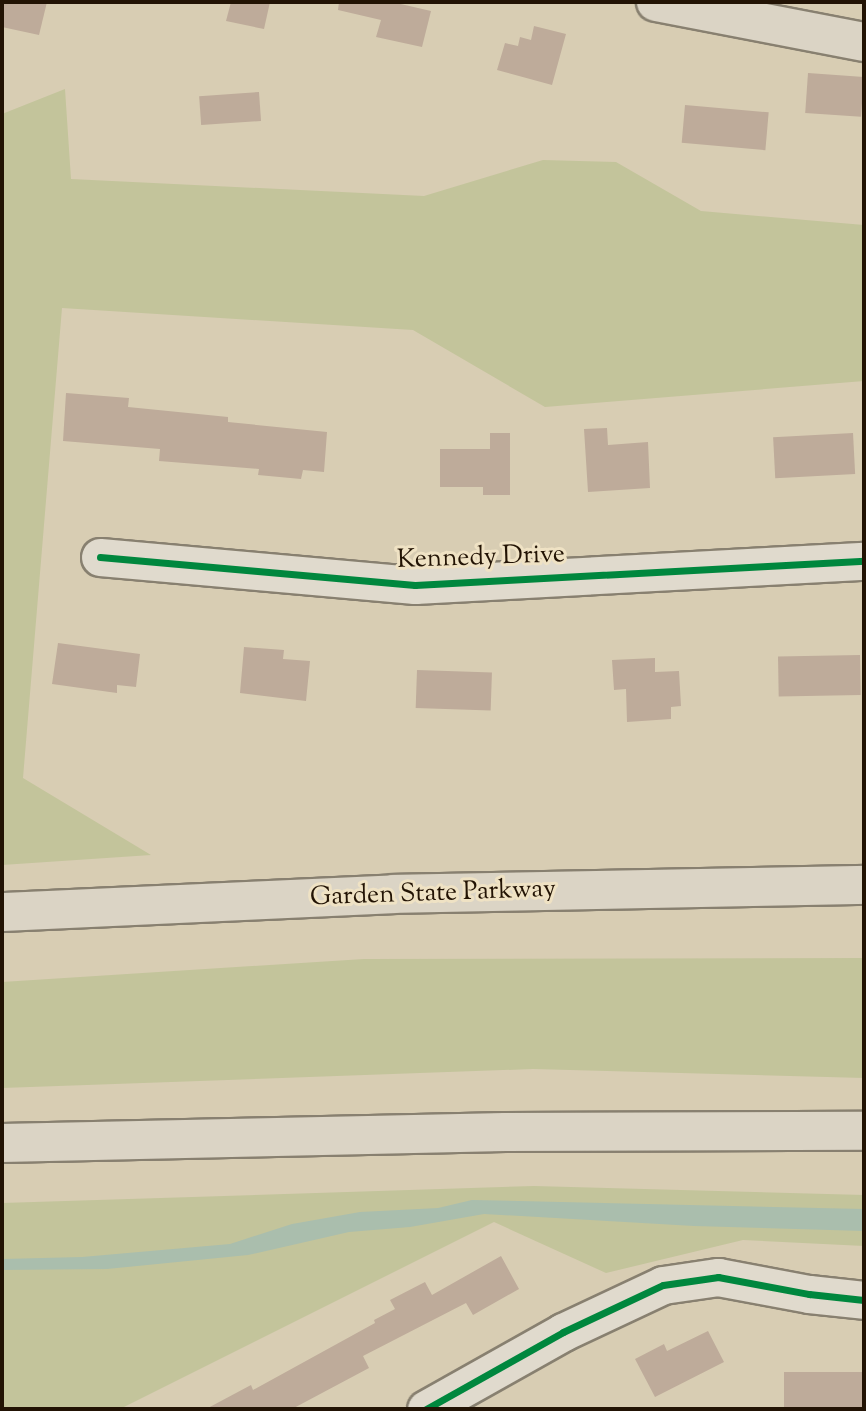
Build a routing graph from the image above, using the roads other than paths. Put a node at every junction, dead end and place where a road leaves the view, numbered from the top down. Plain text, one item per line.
1 (656, 2) edge
2 (864, 42) edge
3 (100, 557) dead end
4 (864, 561) edge
5 (864, 885) edge
6 (2, 912) edge
7 (864, 1131) edge
8 (2, 1143) edge
9 (864, 1300) edge
10 (464, 1400) edge
11 (426, 1409) edge

1 - 2 main road
3 - 4 street, Kennedy Drive
5 - 6 main road, Garden State Parkway
7 - 8 main road
9 - 10 street
10 - 11 street

